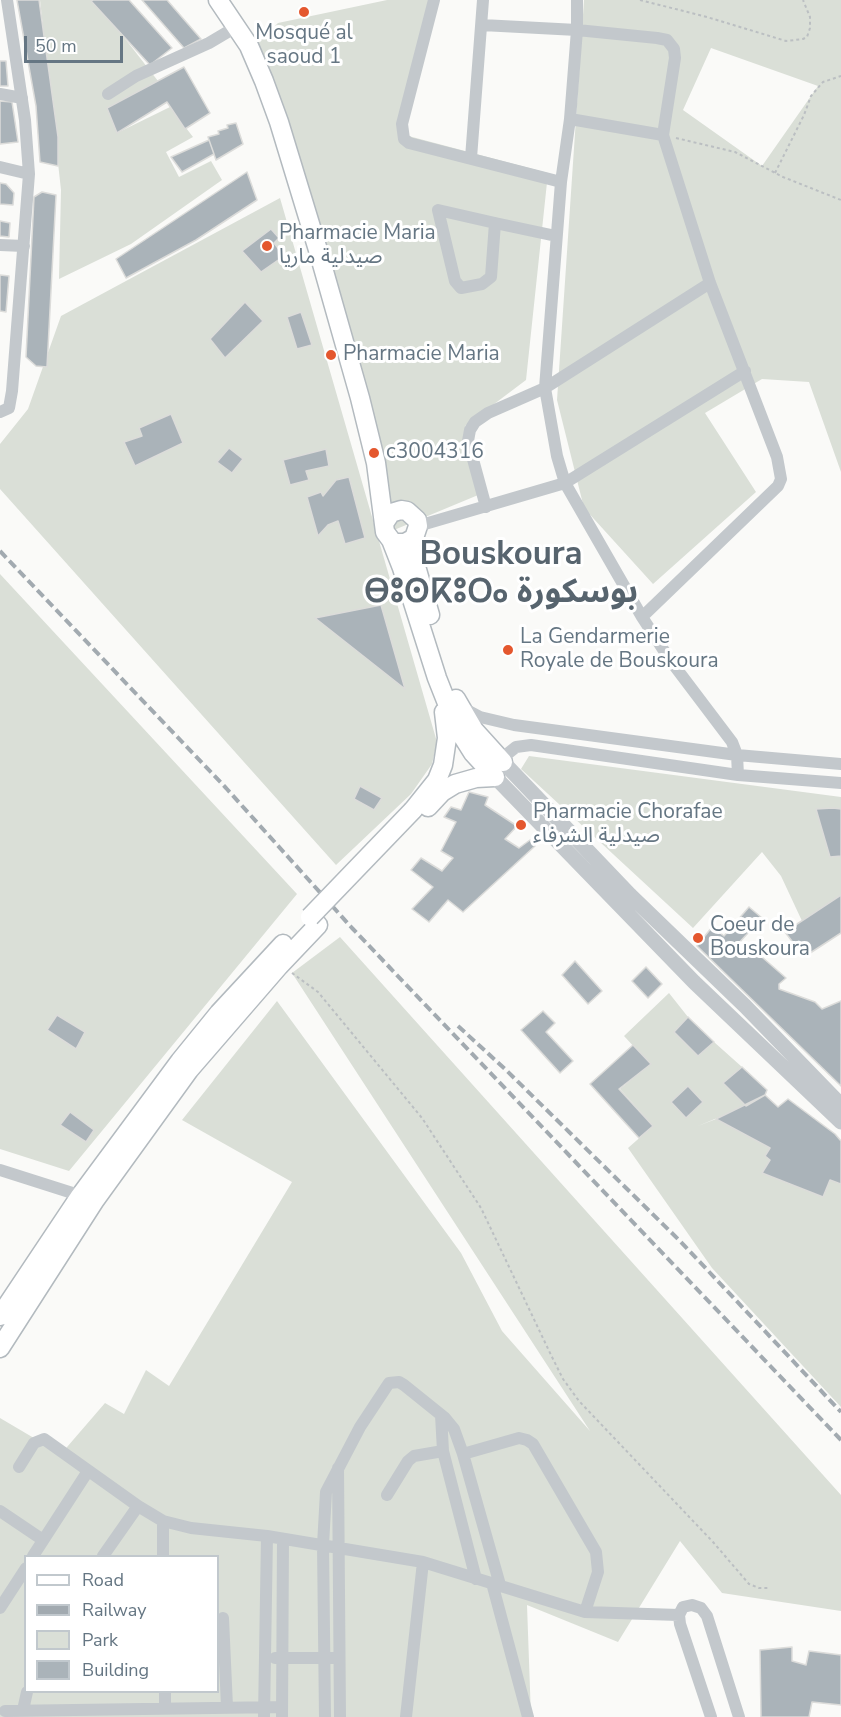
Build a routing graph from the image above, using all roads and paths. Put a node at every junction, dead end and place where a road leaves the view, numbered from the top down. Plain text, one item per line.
1 (7, 0) edge
2 (218, 0) edge
3 (434, 0) edge
4 (483, 0) edge
5 (577, 0) edge
6 (640, 0) edge
7 (803, 0) edge
8 (482, 25) junction
9 (236, 27) junction
10 (577, 30) junction
11 (841, 76) edge
12 (0, 94) edge
13 (108, 94) dead end
14 (22, 98) junction
15 (570, 119) junction
16 (663, 135) junction
17 (471, 158) junction
18 (0, 167) edge
19 (776, 173) junction
20 (29, 174) junction
21 (561, 182) junction
22 (841, 200) edge
23 (495, 223) junction
24 (556, 236) junction
25 (0, 245) edge
26 (24, 246) junction
27 (710, 283) junction
28 (745, 371) junction
29 (545, 388) junction
30 (0, 412) edge
31 (376, 463) junction
32 (565, 483) junction
33 (486, 507) junction
34 (401, 510) junction
35 (385, 522) junction
36 (414, 534) junction
37 (391, 540) junction
38 (642, 617) junction
39 (437, 678) junction
40 (459, 705) junction
41 (514, 725) junction
42 (516, 747) junction
43 (737, 755) junction
44 (841, 764) edge
45 (499, 770) junction
46 (738, 775) junction
47 (841, 783) edge
48 (416, 814) junction
49 (314, 921) junction
50 (279, 966) junction
51 (841, 1105) edge
52 (841, 1122) edge
53 (0, 1170) edge
54 (88, 1198) junction
55 (0, 1316) edge
56 (0, 1348) edge
57 (441, 1415) junction
58 (443, 1451) junction
59 (463, 1454) junction
60 (19, 1467) dead end
61 (338, 1468) junction
62 (88, 1471) junction
63 (387, 1495) dead end
64 (138, 1506) junction
65 (0, 1511) edge
66 (163, 1521) junction
67 (267, 1536) junction
68 (283, 1539) junction
69 (43, 1540) junction
70 (323, 1545) junction
71 (339, 1549) junction
72 (34, 1555) edge
73 (104, 1555) edge
74 (164, 1555) edge
75 (423, 1562) junction
76 (24, 1571) edge
77 (476, 1580) junction
78 (496, 1584) junction
79 (771, 1588) dead end
80 (0, 1608) edge
81 (585, 1612) junction
82 (679, 1615) junction
83 (223, 1618) dead end
84 (265, 1658) junction
85 (282, 1658) junction
86 (325, 1658) junction
87 (340, 1658) junction
88 (27, 1693) edge
89 (165, 1693) edge
90 (165, 1707) junction
91 (227, 1707) junction
92 (5, 1710) edge
93 (23, 1710) junction
94 (264, 1712) edge
95 (282, 1712) edge
96 (325, 1717) edge
97 (340, 1717) edge
98 (406, 1717) edge
99 (528, 1717) edge
100 (711, 1717) edge
101 (739, 1717) edge

1 - 14 street
2 - 9 main road
3 - 17 street
4 - 8 street
5 - 10 street
6 - 7 path
8 - 10 street
8 - 17 street
9 - 13 street
9 - 31 main road
10 - 15 street
10 - 16 street
11 - 19 path
12 - 14 street
14 - 20 street
15 - 16 street
15 - 21 street
16 - 19 path
16 - 27 street
17 - 21 street
18 - 20 street
19 - 22 path
20 - 26 street
21 - 24 street
23 - 23 street
23 - 24 street
24 - 29 street
25 - 26 street
26 - 30 street
27 - 28 street
27 - 29 street
28 - 32 street
28 - 38 street
29 - 32 street
29 - 33 street
31 - 34 main road
31 - 35 main road
32 - 33 street
32 - 38 street
33 - 36 street
34 - 35 main road
34 - 36 main road
35 - 37 main road
36 - 37 main road
36 - 40 main road
37 - 39 main road
38 - 43 street
39 - 45 main road
39 - 48 main road
40 - 41 street
40 - 45 main road
41 - 42 street
41 - 43 street
42 - 45 street
42 - 46 street
43 - 44 street
43 - 46 street
45 - 48 main road
45 - 51 street
45 - 52 street
46 - 47 street
48 - 49 main road
49 - 50 main road
49 - 54 main road
50 - 54 main road
50 - 79 path
53 - 54 street
54 - 55 main road
54 - 56 main road
57 - 58 street
57 - 59 street
57 - 61 street
58 - 63 street
58 - 77 street
59 - 78 street
59 - 81 street
60 - 62 street
61 - 70 street
61 - 71 street
62 - 64 street
62 - 69 street
64 - 66 street
64 - 73 street
65 - 69 street
66 - 67 street
66 - 74 street
67 - 68 street
67 - 84 street
68 - 70 street
68 - 85 street
69 - 72 street
70 - 71 street
70 - 86 street
71 - 75 street
71 - 87 street
75 - 77 street
75 - 98 street
76 - 80 street
77 - 78 street
78 - 81 street
78 - 99 street
81 - 82 street
82 - 100 street
82 - 101 street
83 - 91 street
84 - 85 street
84 - 94 street
85 - 86 street
85 - 95 street
86 - 87 street
86 - 96 street
87 - 97 street
88 - 93 street
89 - 90 street
90 - 91 street
90 - 93 street
91 - 94 street
92 - 93 street
94 - 95 street

